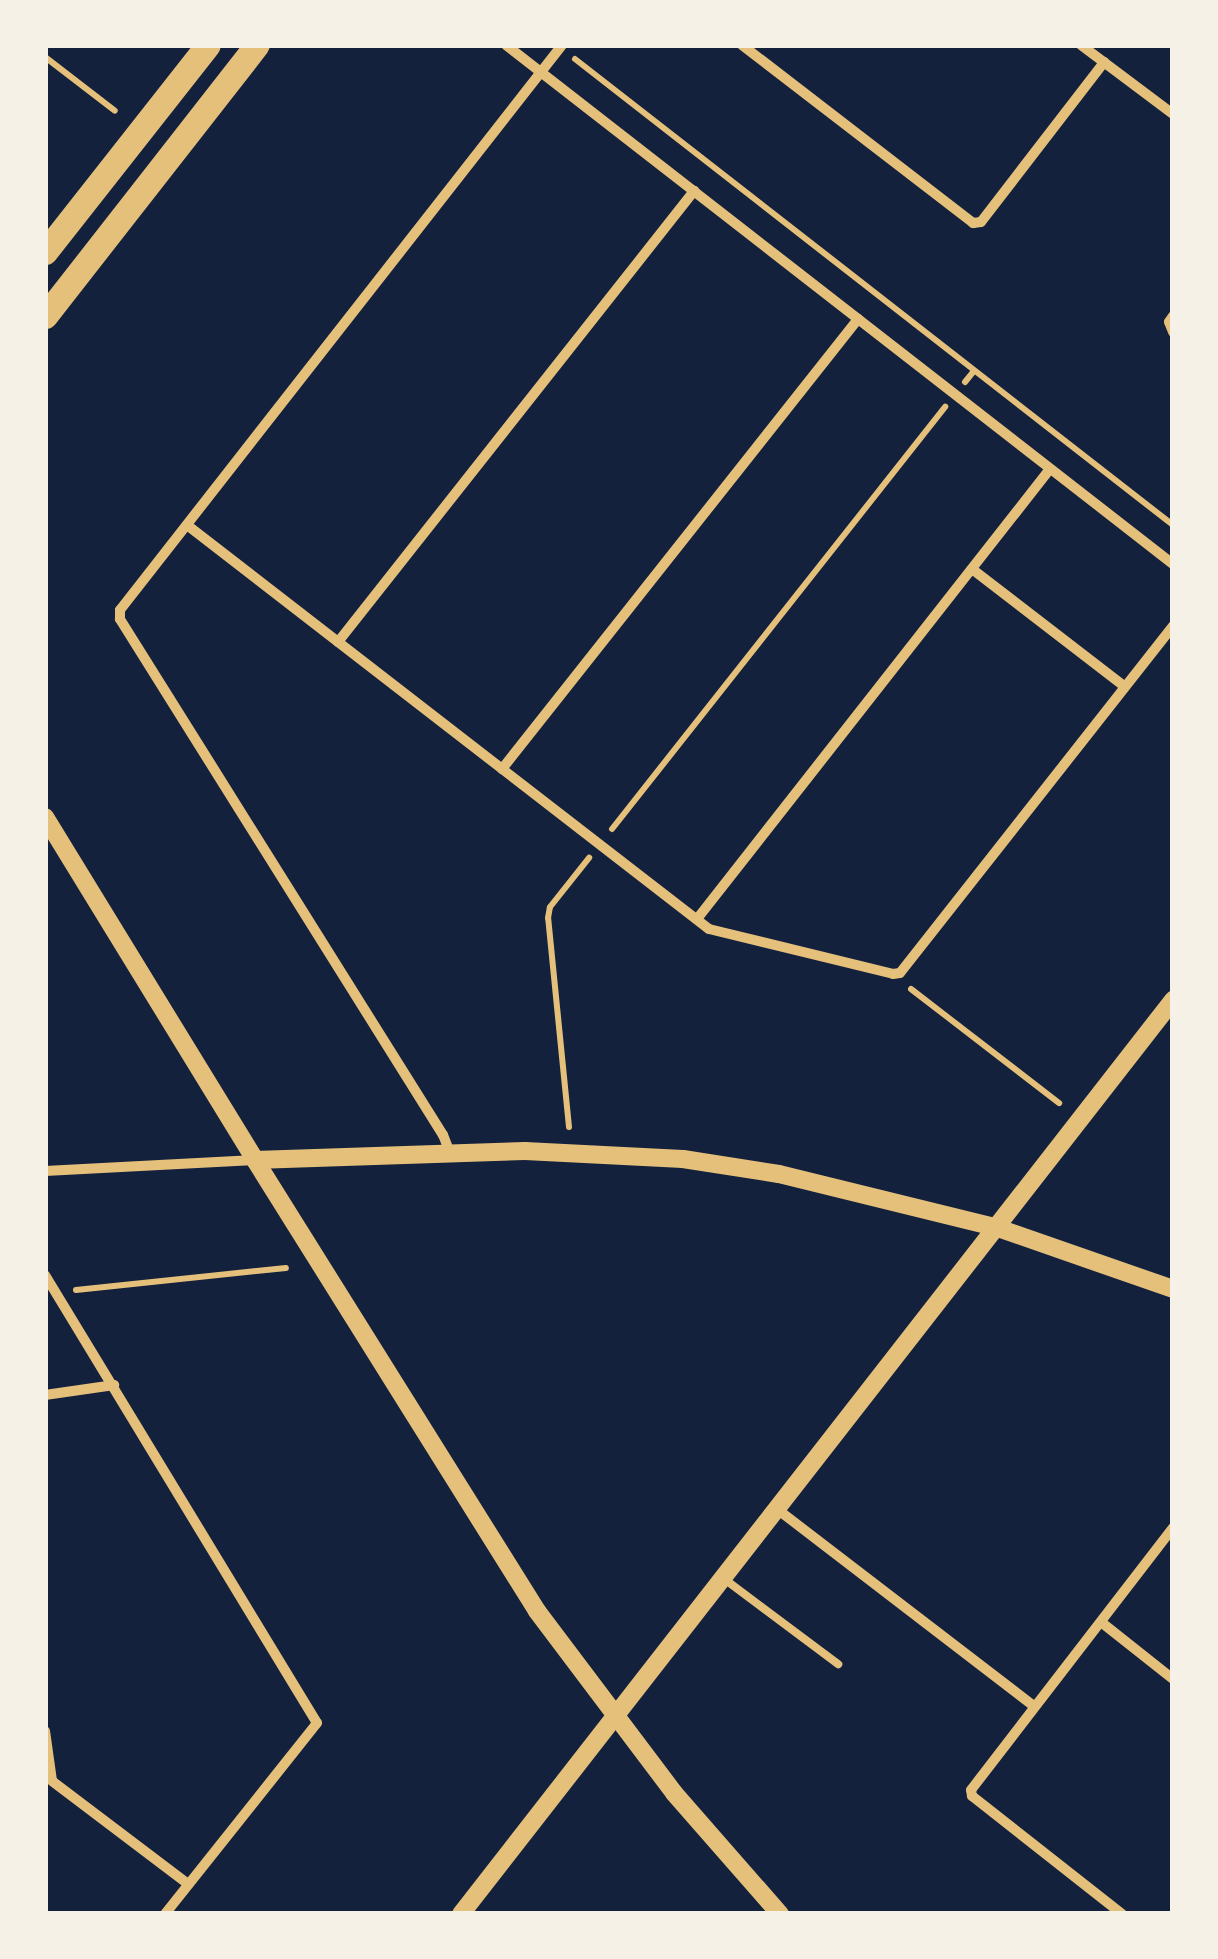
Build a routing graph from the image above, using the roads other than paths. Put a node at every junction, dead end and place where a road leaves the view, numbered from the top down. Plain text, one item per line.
1 (208, 45) edge
2 (257, 45) edge
3 (506, 45) edge
4 (742, 45) edge
5 (1081, 45) edge
6 (561, 46) edge
7 (1104, 62) junction
8 (541, 72) junction
9 (1173, 114) edge
10 (694, 191) junction
11 (45, 252) edge
12 (45, 316) edge
13 (1173, 316) edge
14 (858, 319) junction
15 (1173, 332) edge
16 (1050, 469) junction
17 (187, 525) junction
18 (1173, 564) edge
19 (972, 570) junction
20 (1173, 626) edge
21 (338, 642) junction
22 (1125, 687) junction
23 (502, 769) junction
24 (45, 817) edge
25 (696, 919) junction
26 (1173, 1000) edge
27 (450, 1154) junction
28 (255, 1160) junction
29 (45, 1171) edge
30 (996, 1227) junction
31 (45, 1275) edge
32 (1173, 1289) edge
33 (114, 1385) junction
34 (45, 1395) edge
35 (777, 1509) junction
36 (1173, 1528) edge
37 (723, 1578) junction
38 (1101, 1622) junction
39 (838, 1664) dead end
40 (1173, 1679) edge
41 (1034, 1706) junction
42 (614, 1718) junction
43 (45, 1731) edge
44 (188, 1884) junction
45 (166, 1914) edge
46 (461, 1914) edge
47 (780, 1914) edge
48 (1122, 1914) edge

1 - 11 main road
2 - 12 main road
3 - 8 street
4 - 7 street
5 - 7 street
6 - 8 street
7 - 9 street
8 - 10 street
8 - 17 street
10 - 14 street
10 - 21 street
13 - 15 street
14 - 16 street
14 - 23 street
16 - 18 street
16 - 19 street
17 - 21 street
17 - 27 street
19 - 22 street
19 - 25 street
20 - 22 street
21 - 23 street
22 - 25 street
23 - 25 street
24 - 28 street
26 - 30 street
27 - 28 street
27 - 30 street
28 - 29 street
28 - 42 street
30 - 32 street
30 - 35 street
31 - 33 street
33 - 34 street
33 - 44 street
35 - 37 street
35 - 41 street
36 - 38 street
37 - 39 lane
37 - 42 street
38 - 40 street
38 - 41 street
41 - 48 street
42 - 46 street
42 - 47 street
43 - 44 street
44 - 45 street

